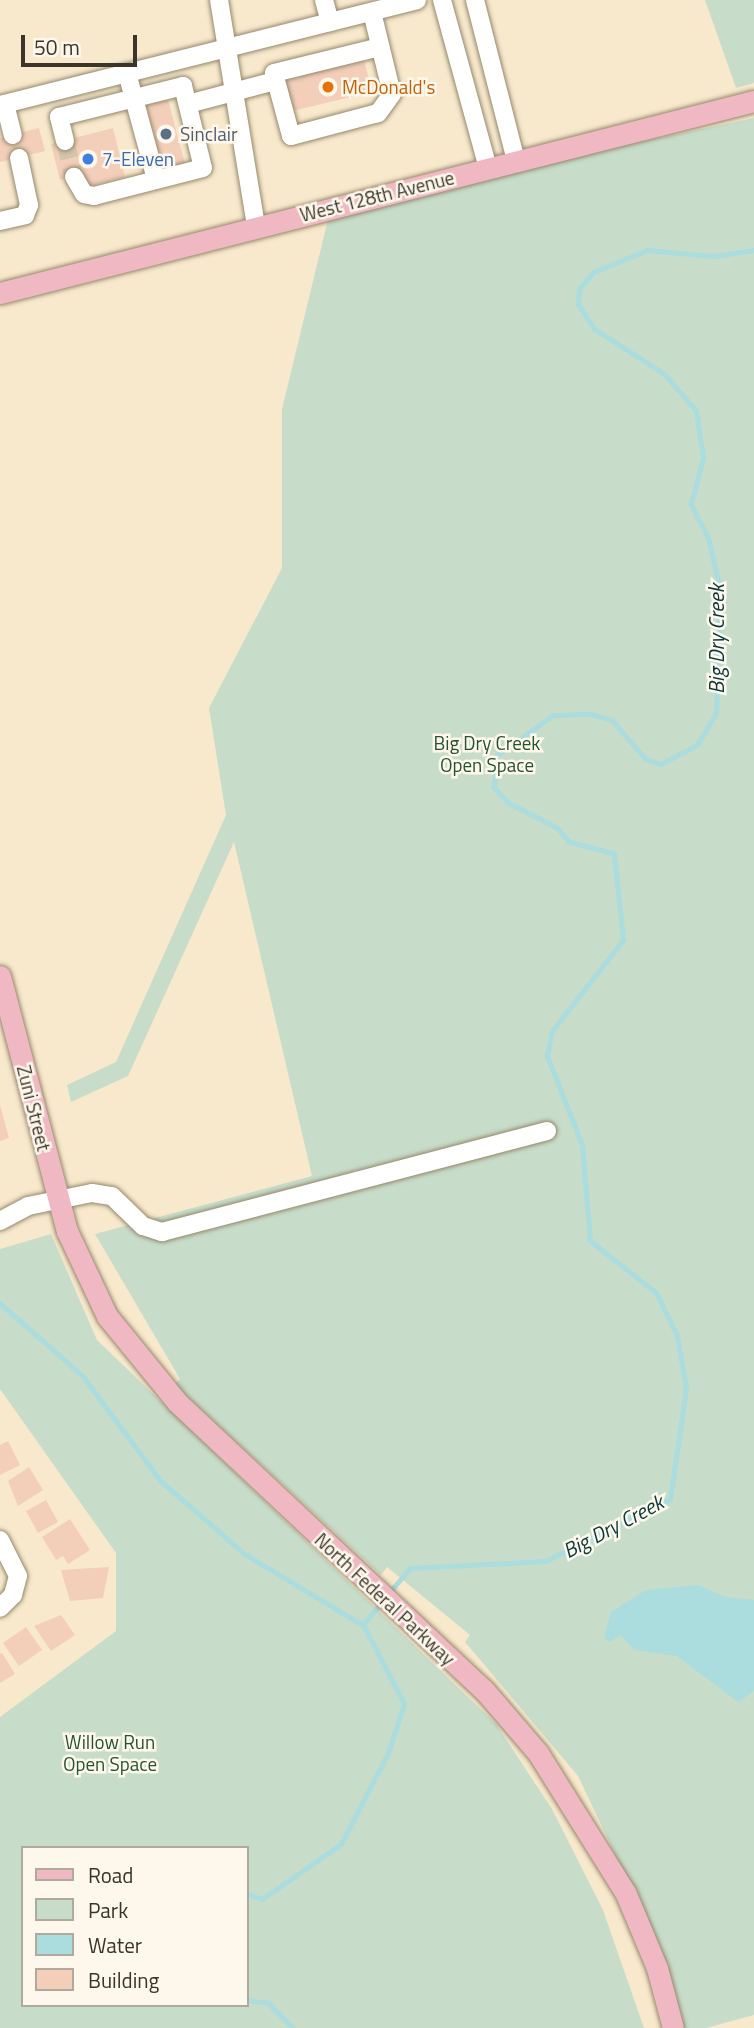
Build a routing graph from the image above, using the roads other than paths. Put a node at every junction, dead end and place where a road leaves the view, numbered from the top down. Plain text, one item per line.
1 (219, 0) edge
2 (324, 0) edge
3 (417, 0) edge
4 (442, 0) edge
5 (475, 0) edge
6 (372, 12) junction
7 (330, 22) junction
8 (380, 47) junction
9 (226, 48) junction
10 (127, 73) junction
11 (275, 81) junction
12 (233, 92) junction
13 (134, 98) junction
14 (754, 101) edge
15 (3, 104) edge
16 (188, 104) junction
17 (13, 135) dead end
18 (65, 141) tunnel mouth
19 (19, 158) dead end
20 (516, 161) junction
21 (488, 168) junction
22 (74, 177) tunnel mouth
23 (156, 179) junction
24 (0, 221) edge
25 (256, 227) junction
26 (0, 293) edge
27 (1, 987) edge
28 (547, 1131) dead end
29 (57, 1199) junction
30 (0, 1221) edge
31 (0, 1540) edge
32 (0, 1608) edge
33 (673, 2028) edge

1 - 9 street
2 - 7 street
3 - 6 street
4 - 21 street
5 - 20 street
6 - 7 street
6 - 8 street
7 - 9 street
8 - 11 street
8 - 11 street
9 - 10 street
9 - 12 street
10 - 13 street
10 - 15 street
11 - 12 street
12 - 16 street
12 - 25 street
13 - 16 street
13 - 18 street
13 - 23 street
14 - 20 main road, West 128th Avenue
15 - 17 street
16 - 23 street
19 - 24 street
20 - 21 main road, West 128th Avenue
21 - 25 main road, West 128th Avenue
22 - 23 street
25 - 26 main road, West 128th Avenue
27 - 29 main road, Zuni Street
28 - 29 street
29 - 30 street
29 - 33 main road, North Federal Parkway
31 - 32 street

